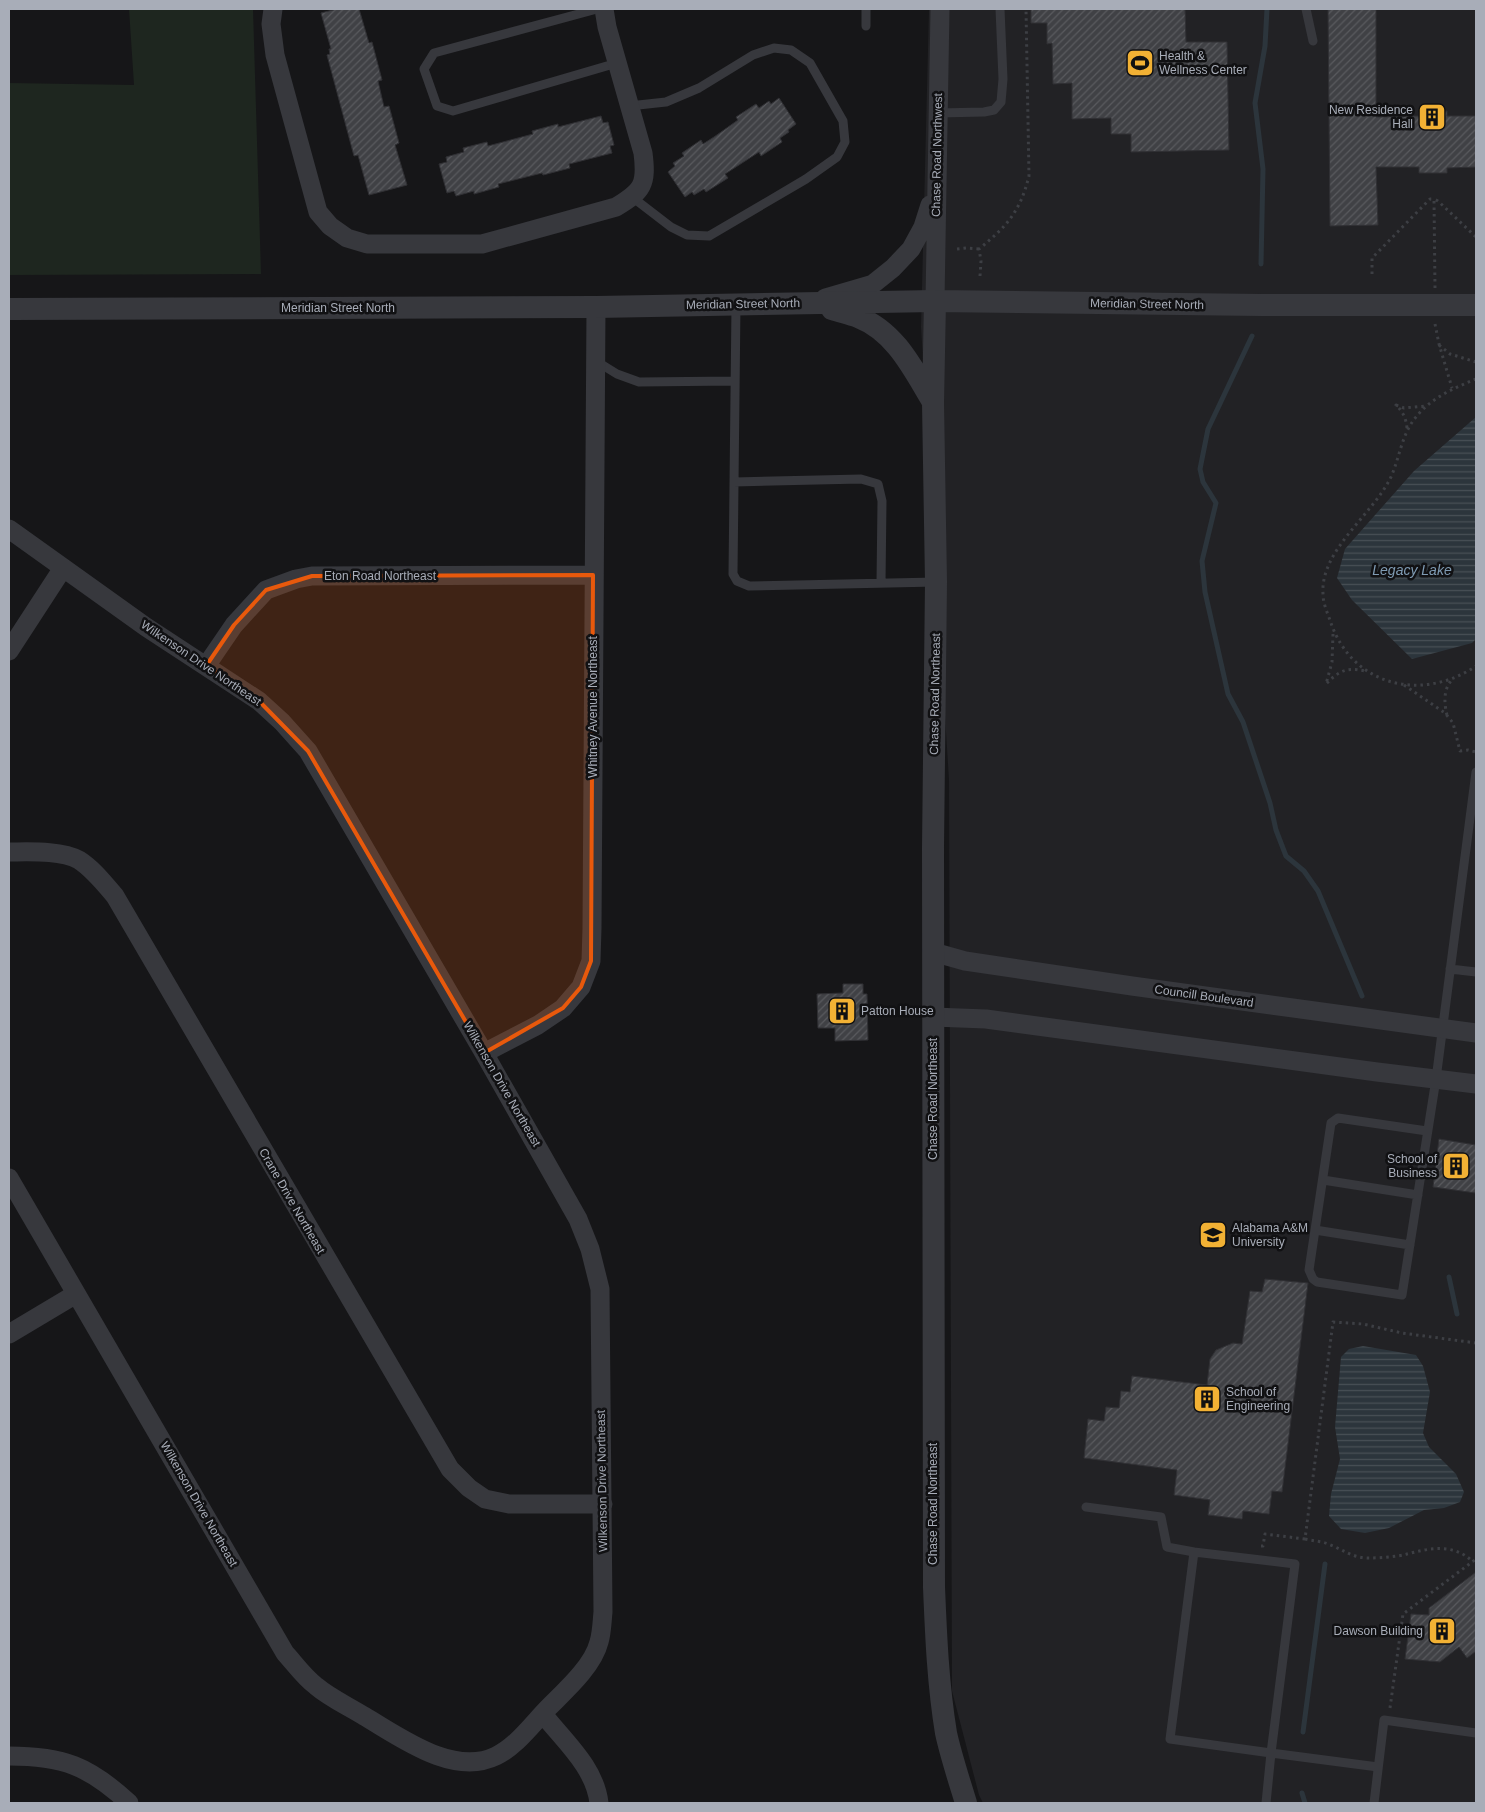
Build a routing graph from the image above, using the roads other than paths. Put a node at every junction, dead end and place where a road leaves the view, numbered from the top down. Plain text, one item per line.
1 (272, 9) edge
2 (597, 9) edge
3 (604, 9) edge
4 (866, 9) edge
5 (940, 9) edge
6 (1000, 9) edge
7 (1306, 9) edge
8 (866, 26) dead end
9 (1313, 41) dead end
10 (617, 63) junction
11 (629, 106) junction
12 (938, 113) junction
13 (936, 185) junction
14 (632, 197) junction
15 (935, 301) junction
16 (810, 303) junction
17 (736, 304) junction
18 (1476, 305) edge
19 (596, 307) junction
20 (9, 309) edge
21 (595, 360) junction
22 (735, 381) junction
23 (933, 403) junction
24 (734, 482) junction
25 (9, 529) edge
26 (63, 568) junction
27 (593, 575) junction
28 (936, 582) junction
29 (882, 583) junction
30 (9, 651) edge
31 (206, 666) junction
32 (1476, 772) edge
33 (9, 852) edge
34 (933, 952) junction
35 (1450, 969) junction
36 (1476, 972) edge
37 (933, 1017) junction
38 (1442, 1029) junction
39 (1476, 1033) edge
40 (484, 1053) junction
41 (1436, 1079) junction
42 (1476, 1084) edge
43 (1427, 1131) junction
44 (9, 1178) edge
45 (1322, 1180) junction
46 (1418, 1195) junction
47 (1315, 1230) junction
48 (1410, 1245) junction
49 (76, 1294) junction
50 (9, 1334) edge
51 (602, 1504) junction
52 (1086, 1507) dead end
53 (1194, 1552) junction
54 (543, 1714) junction
55 (1476, 1733) edge
56 (1271, 1752) junction
57 (9, 1756) edge
58 (1378, 1767) junction
59 (129, 1803) edge
60 (599, 1803) edge
61 (966, 1803) edge
62 (1266, 1803) edge
63 (1374, 1803) edge

1 - 14 street
2 - 10 lane
3 - 10 street
4 - 8 lane
5 - 12 street, Chase Road Northwest
6 - 12 lane
7 - 9 lane
10 - 11 street
11 - 14 street
11 - 14 lane
12 - 13 street, Chase Road Northwest
13 - 15 street, Chase Road Northwest
13 - 16 street
15 - 16 street, Meridian Street North
15 - 18 street, Meridian Street North
15 - 23 street, Chase Road Northeast
16 - 17 street, Meridian Street North
16 - 23 street
17 - 19 street, Meridian Street North
17 - 22 lane
19 - 20 street, Meridian Street North
19 - 21 street, Whitney Avenue Northeast
21 - 22 lane
21 - 27 street, Whitney Avenue Northeast
22 - 24 lane
23 - 28 street, Chase Road Northeast
24 - 29 lane
24 - 29 lane
25 - 26 street, Wilkenson Drive Northeast
26 - 30 street
26 - 31 street, Wilkenson Drive Northeast
27 - 31 street, Eton Road Northeast
27 - 40 street, Whitney Avenue Northeast
28 - 29 lane
28 - 34 street, Chase Road Northeast
31 - 40 street, Wilkenson Drive Northeast
32 - 35 lane
33 - 51 street, Crane Drive Northeast
34 - 37 street, Chase Road Northeast
34 - 38 street, Councill Boulevard
35 - 36 lane
35 - 38 lane
37 - 41 street
37 - 61 street, Chase Road Northeast
38 - 39 street, Councill Boulevard
38 - 41 lane
40 - 51 street, Wilkenson Drive Northeast
41 - 42 street
41 - 43 lane
43 - 45 lane
43 - 46 lane
44 - 49 street, Wilkenson Drive Northeast
45 - 46 lane
45 - 47 lane
46 - 48 lane
47 - 48 lane
47 - 48 lane
49 - 50 street
49 - 54 street, Wilkenson Drive Northeast
51 - 54 street, Wilkenson Drive Northeast
52 - 53 lane
53 - 56 lane
53 - 56 lane
54 - 60 street
55 - 58 lane
56 - 58 lane
56 - 62 lane
57 - 59 street
58 - 63 lane

